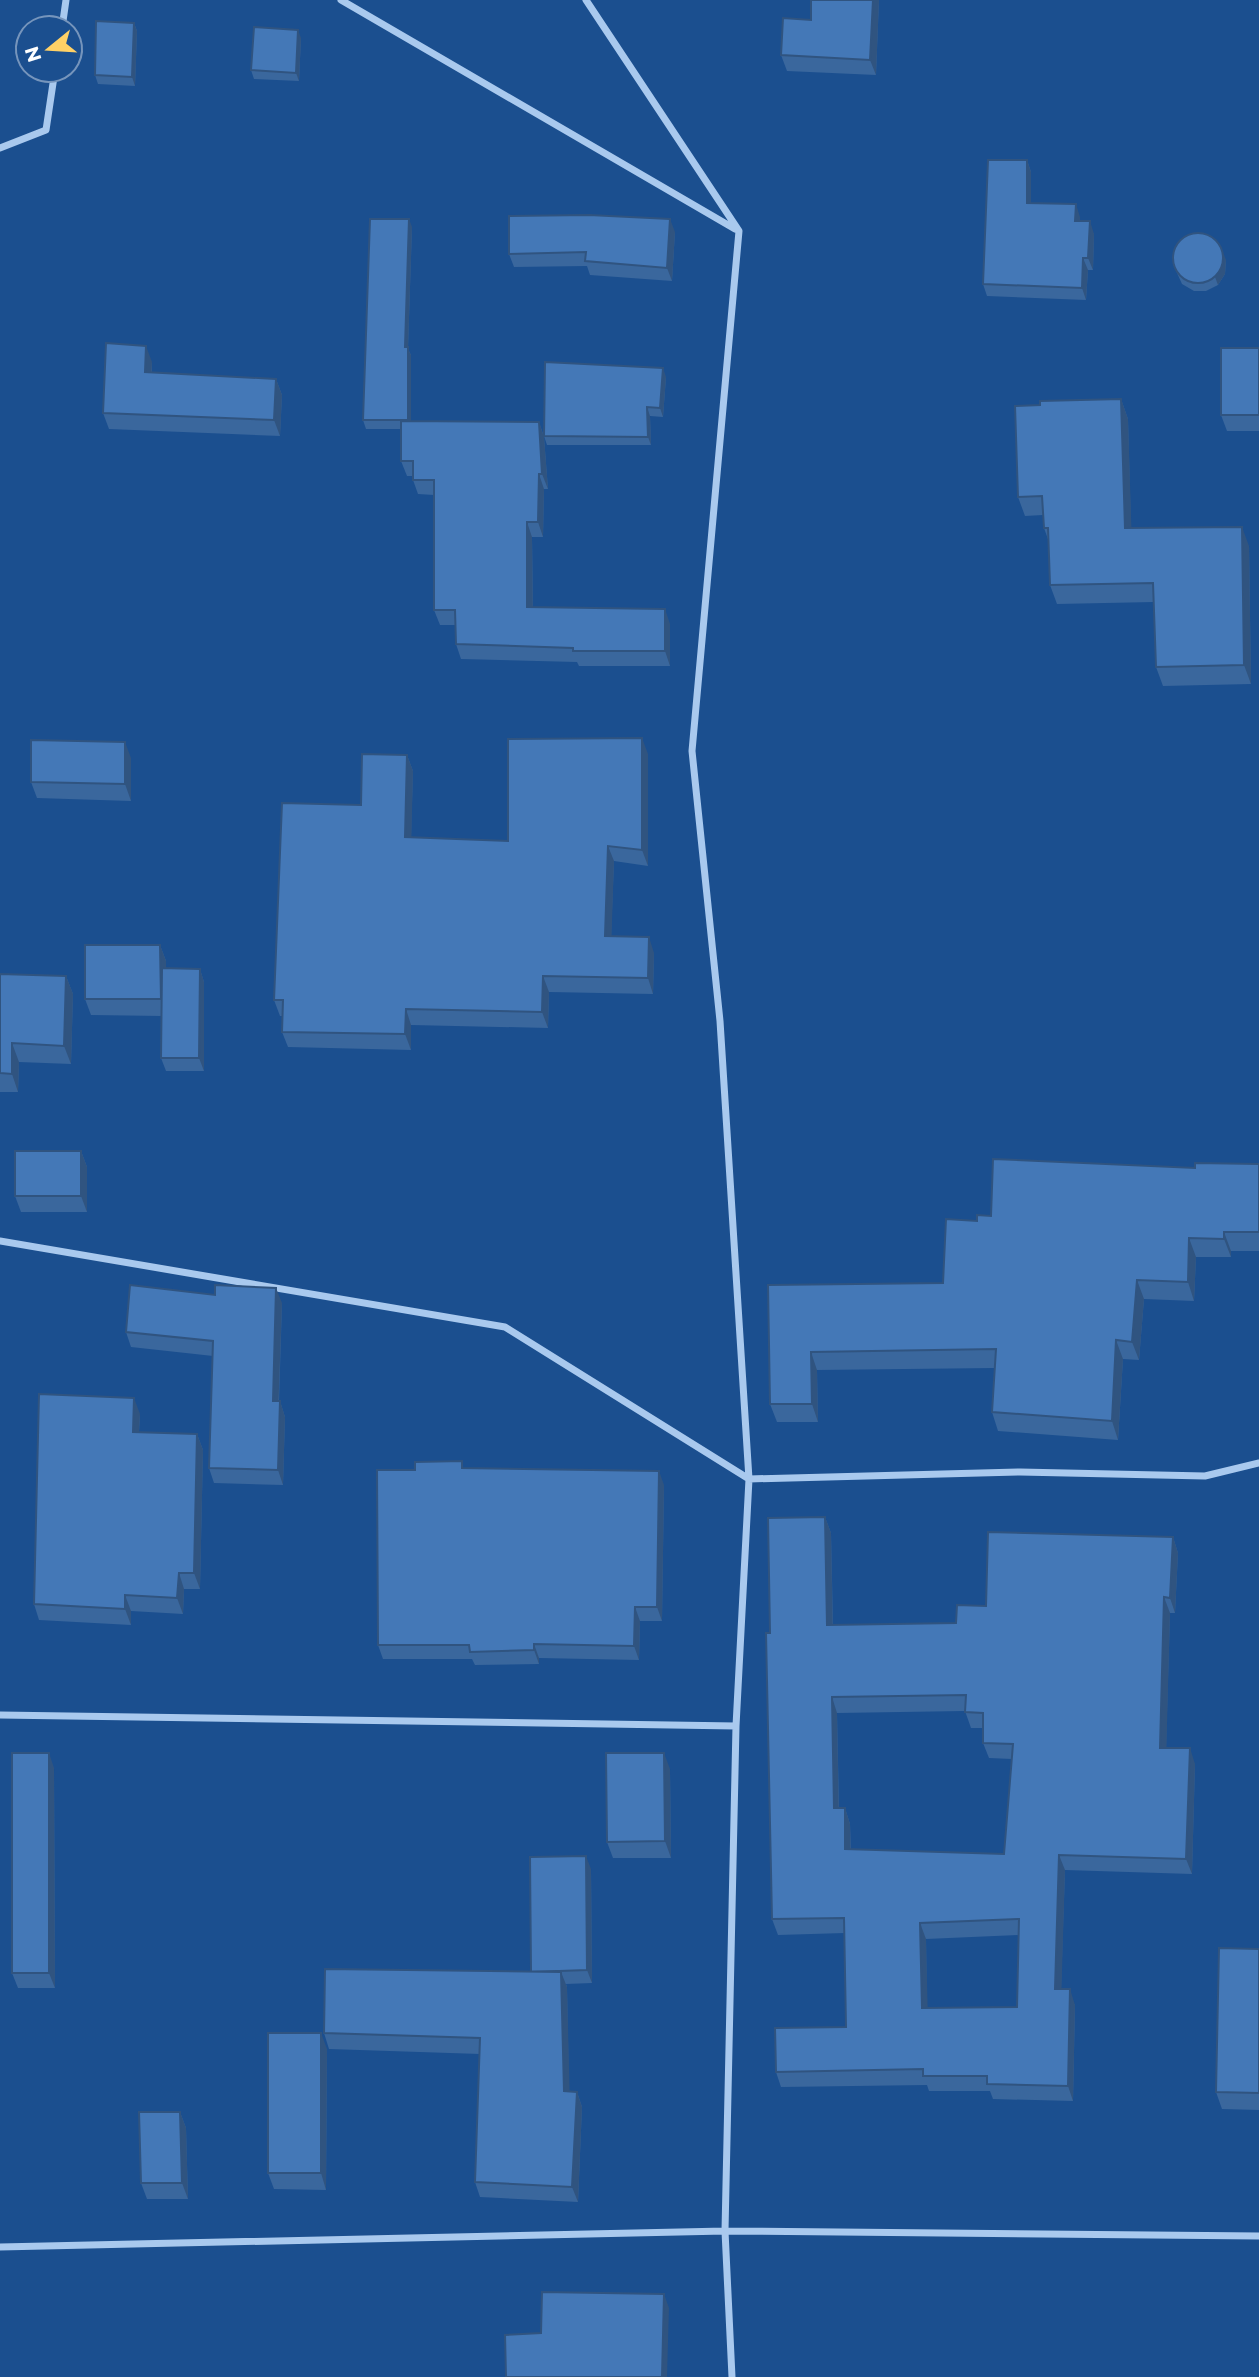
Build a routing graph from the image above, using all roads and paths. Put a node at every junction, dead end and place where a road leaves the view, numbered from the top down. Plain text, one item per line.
1 (341, 0) edge
2 (586, 0) edge
3 (53, 84) edge
4 (0, 148) edge
5 (739, 231) junction
6 (0, 1241) edge
7 (1259, 1463) edge
8 (749, 1479) junction
9 (0, 1715) edge
10 (736, 1726) junction
11 (725, 2231) junction
12 (1259, 2236) edge
13 (0, 2247) edge
14 (733, 2377) edge

1 - 5 street
2 - 5 street
3 - 4 street
5 - 8 street
6 - 8 street
7 - 8 street
8 - 10 street
9 - 10 street
10 - 11 street
11 - 12 street
11 - 13 street
11 - 14 street

